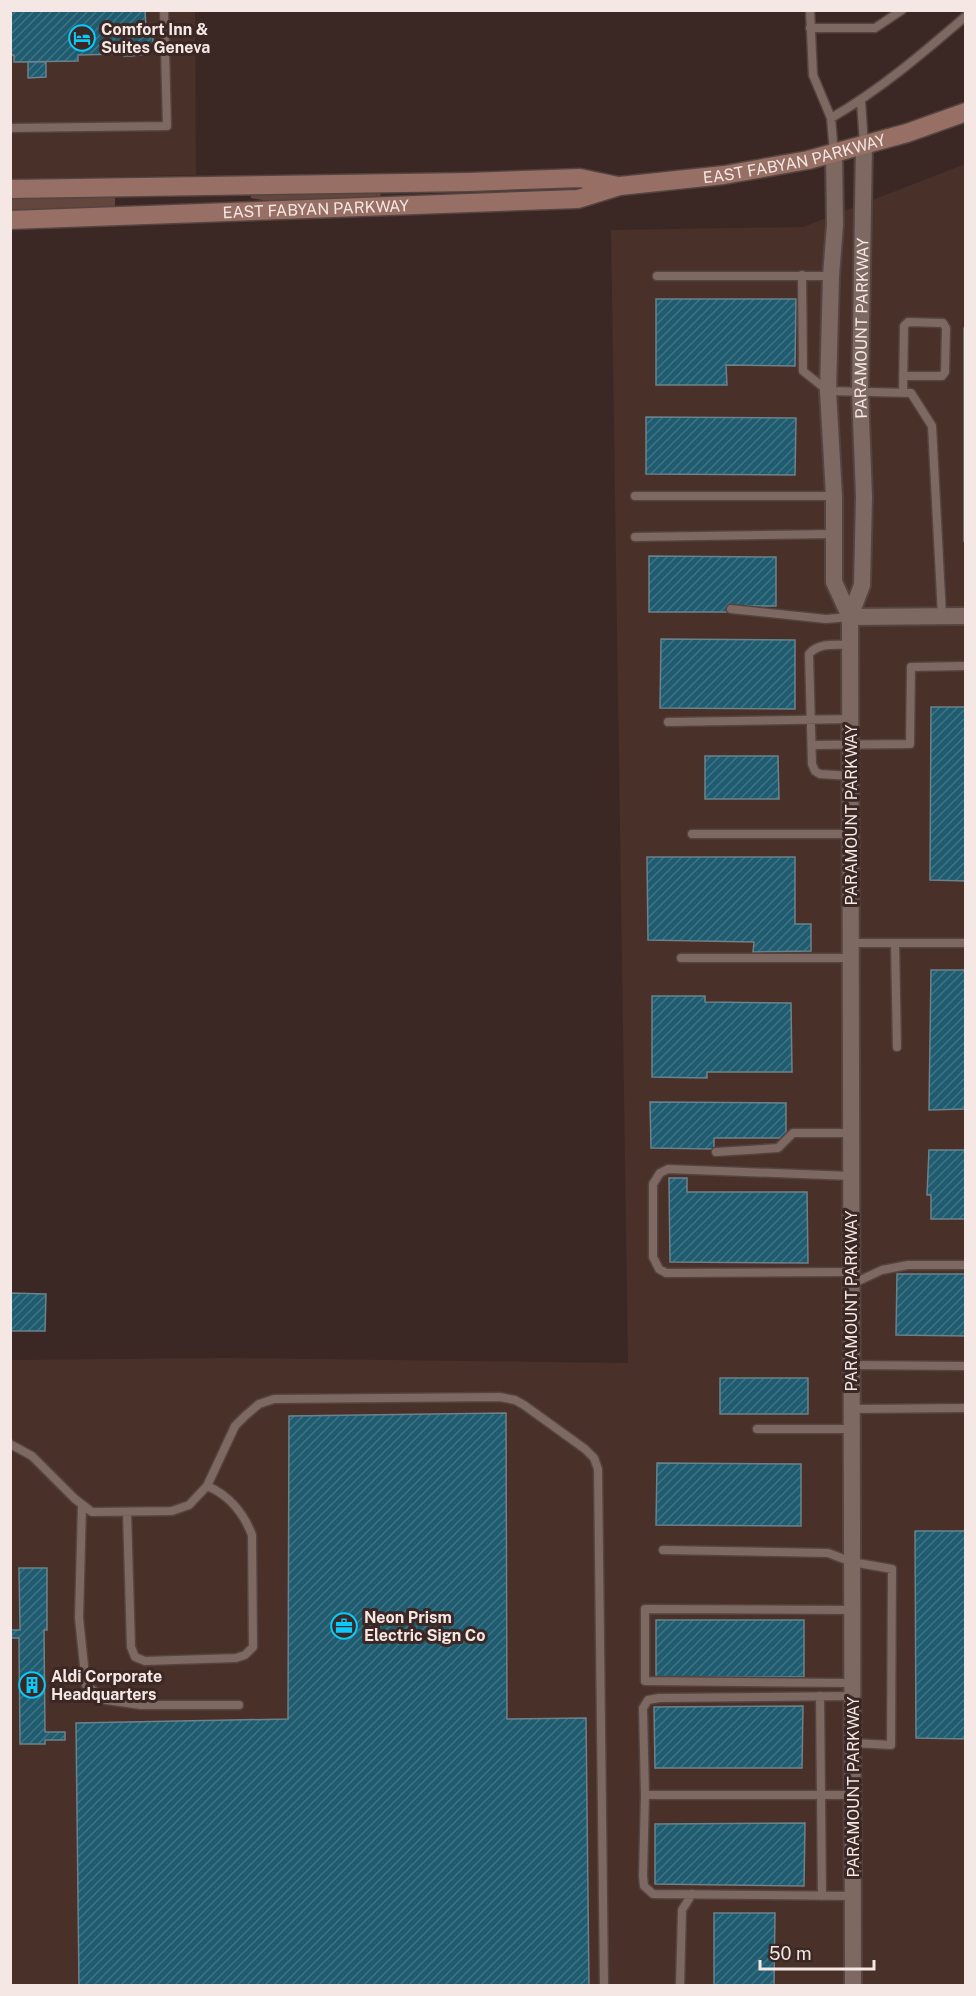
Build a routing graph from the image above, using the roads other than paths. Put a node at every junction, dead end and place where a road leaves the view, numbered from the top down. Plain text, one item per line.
1 (164, 10) edge
2 (810, 10) edge
3 (902, 10) edge
4 (966, 16) edge
5 (810, 28) junction
6 (861, 101) junction
7 (966, 112) edge
8 (831, 118) junction
9 (10, 128) edge
10 (864, 145) junction
11 (834, 153) junction
12 (620, 186) junction
13 (10, 189) edge
14 (10, 220) edge
15 (802, 275) junction
16 (657, 276) dead end
17 (831, 276) junction
18 (903, 376) junction
19 (828, 391) junction
20 (860, 392) junction
21 (903, 393) junction
22 (635, 496) dead end
23 (834, 496) junction
24 (835, 534) junction
25 (635, 537) dead end
26 (730, 609) dead end
27 (942, 616) junction
28 (966, 616) edge
29 (850, 617) junction
30 (850, 645) junction
31 (966, 666) edge
32 (850, 719) junction
33 (811, 720) junction
34 (668, 722) dead end
35 (812, 745) junction
36 (850, 746) junction
37 (851, 776) junction
38 (692, 834) dead end
39 (851, 834) junction
40 (895, 943) junction
41 (966, 943) edge
42 (851, 951) junction
43 (681, 958) dead end
44 (897, 1047) dead end
45 (851, 1133) junction
46 (716, 1152) dead end
47 (851, 1176) junction
48 (966, 1265) edge
49 (851, 1278) junction
50 (851, 1365) junction
51 (966, 1366) edge
52 (966, 1408) edge
53 (851, 1409) junction
54 (757, 1429) dead end
55 (851, 1429) junction
56 (10, 1444) edge
57 (207, 1486) junction
58 (82, 1506) junction
59 (127, 1512) junction
60 (663, 1550) dead end
61 (852, 1562) junction
62 (852, 1610) junction
63 (852, 1690) junction
64 (820, 1696) junction
65 (239, 1705) dead end
66 (853, 1743) junction
67 (645, 1795) junction
68 (820, 1795) junction
69 (853, 1795) junction
70 (692, 1894) junction
71 (822, 1896) junction
72 (853, 1896) junction
73 (604, 1986) edge
74 (680, 1986) edge
75 (853, 1986) edge

1 - 9 lane
2 - 5 lane
3 - 5 lane
4 - 6 lane
5 - 8 lane
6 - 8 lane
6 - 10 lane
7 - 10 main road, EAST FABYAN PARKWAY
8 - 11 lane
10 - 11 main road, EAST FABYAN PARKWAY
10 - 20 street, PARAMOUNT PARKWAY
11 - 12 main road, EAST FABYAN PARKWAY
11 - 17 street, PARAMOUNT PARKWAY
12 - 13 main road, EAST FABYAN PARKWAY
12 - 14 main road, EAST FABYAN PARKWAY
15 - 16 lane
15 - 17 lane
15 - 19 lane
17 - 19 street, PARAMOUNT PARKWAY
18 - 18 lane
18 - 21 lane
19 - 20 lane
19 - 23 street, PARAMOUNT PARKWAY
20 - 21 lane
20 - 29 street, PARAMOUNT PARKWAY
21 - 27 lane
22 - 23 lane
23 - 24 street, PARAMOUNT PARKWAY
24 - 25 lane
24 - 29 street, PARAMOUNT PARKWAY
26 - 29 lane
27 - 28 street
27 - 29 street
29 - 30 street, PARAMOUNT PARKWAY
30 - 32 street, PARAMOUNT PARKWAY
30 - 33 lane
31 - 36 lane
32 - 33 lane
32 - 36 street, PARAMOUNT PARKWAY
33 - 34 lane
33 - 35 lane
35 - 36 lane
35 - 37 lane
36 - 37 street, PARAMOUNT PARKWAY
37 - 39 street, PARAMOUNT PARKWAY
38 - 39 lane
39 - 42 street, PARAMOUNT PARKWAY
40 - 41 lane
40 - 42 lane
40 - 44 lane
42 - 43 lane
42 - 45 street, PARAMOUNT PARKWAY
45 - 46 lane
45 - 47 street, PARAMOUNT PARKWAY
47 - 49 street, PARAMOUNT PARKWAY
47 - 49 lane
48 - 49 lane
49 - 50 street, PARAMOUNT PARKWAY
50 - 51 lane
50 - 53 street, PARAMOUNT PARKWAY
52 - 53 lane
53 - 55 street, PARAMOUNT PARKWAY
54 - 55 lane
55 - 61 street, PARAMOUNT PARKWAY
56 - 58 lane
57 - 59 lane
57 - 59 lane
57 - 73 lane
58 - 59 lane
58 - 65 lane
60 - 61 lane
61 - 62 street, PARAMOUNT PARKWAY
61 - 66 lane
62 - 63 street, PARAMOUNT PARKWAY
62 - 63 lane
63 - 64 lane
63 - 66 street, PARAMOUNT PARKWAY
64 - 67 lane
64 - 68 lane
66 - 69 street, PARAMOUNT PARKWAY
67 - 68 lane
67 - 70 lane
68 - 69 lane
68 - 71 lane
69 - 72 street, PARAMOUNT PARKWAY
70 - 71 lane
70 - 74 lane
71 - 72 lane
72 - 75 street, PARAMOUNT PARKWAY

